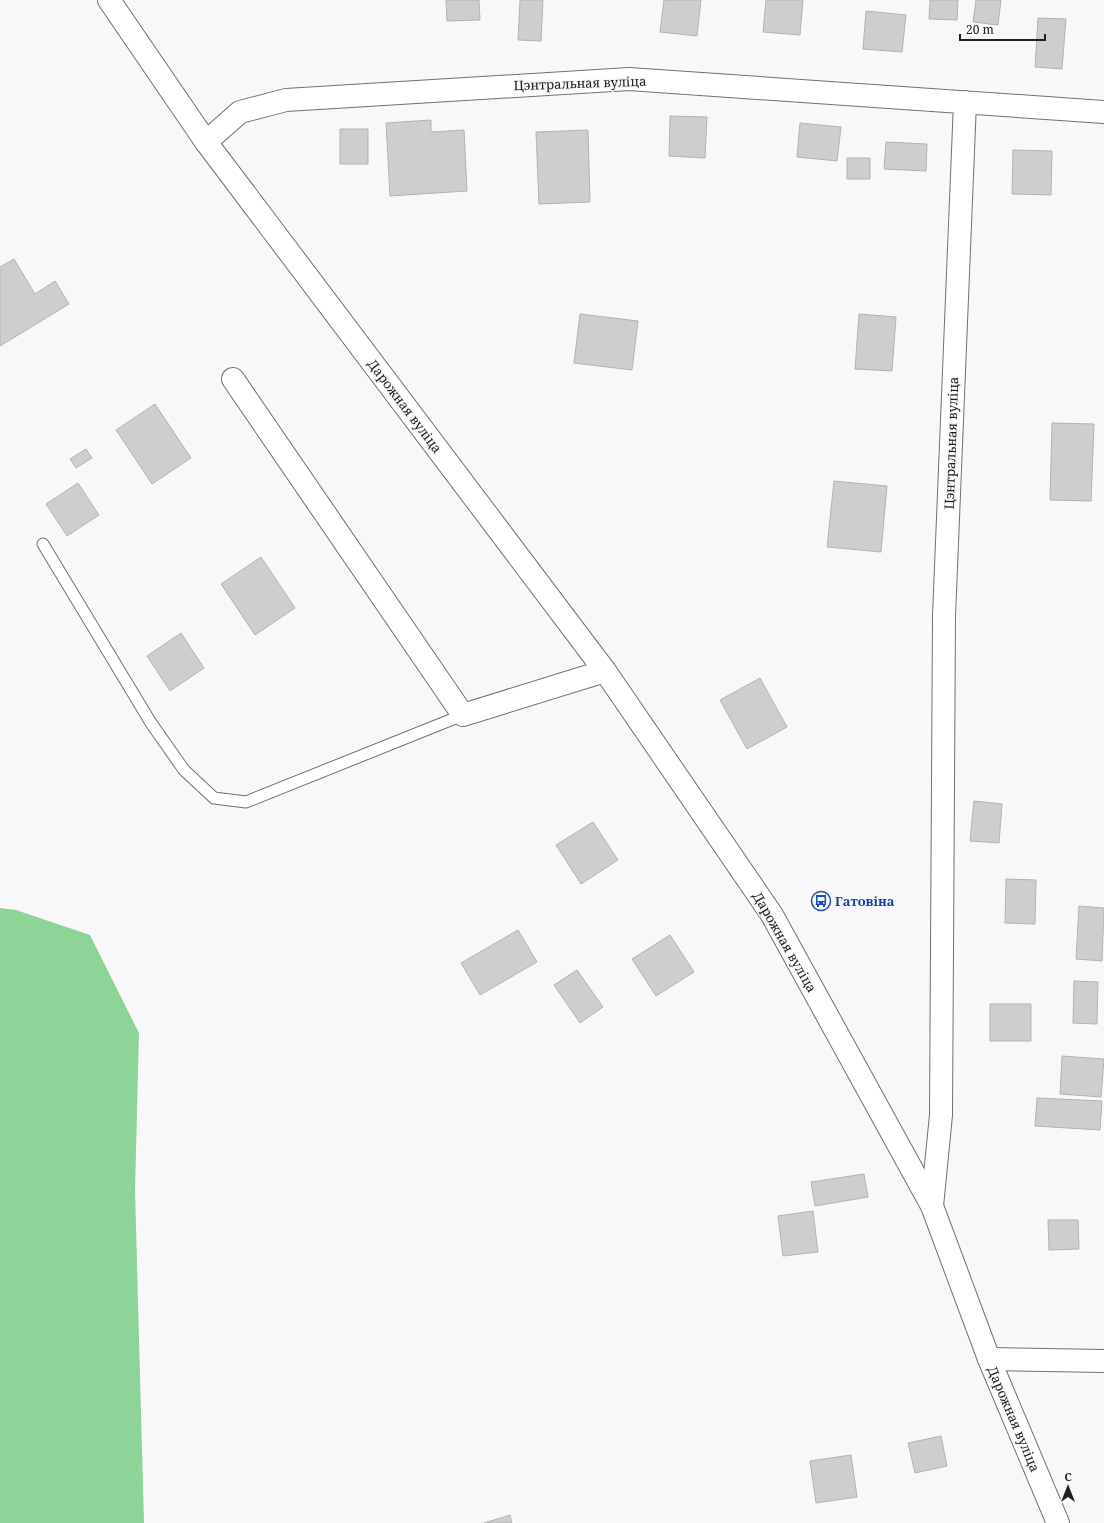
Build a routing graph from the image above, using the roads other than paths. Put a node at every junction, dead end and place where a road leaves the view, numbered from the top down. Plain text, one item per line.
1 (109, 0) edge
2 (965, 102) junction
3 (1104, 112) edge
4 (206, 142) junction
5 (233, 379) dead end
6 (43, 544) dead end
7 (605, 671) junction
8 (463, 715) junction
9 (943, 784) joint
10 (932, 1206) junction
11 (989, 1359) junction
12 (1104, 1361) edge
13 (1058, 1523) edge

1 - 4 street, Дарожная вуліца
2 - 3 street, Цэнтральная вуліца
2 - 4 street, Цэнтральная вуліца
2 - 9 street, Цэнтральная вуліца
4 - 7 street, Дарожная вуліца
5 - 8 street
6 - 8 lane
7 - 8 street
7 - 10 street, Дарожная вуліца
9 - 10 street, Дарожная вуліца
10 - 11 street, Дарожная вуліца
11 - 12 street, Дарожная вуліца
11 - 13 street, Дарожная вуліца

